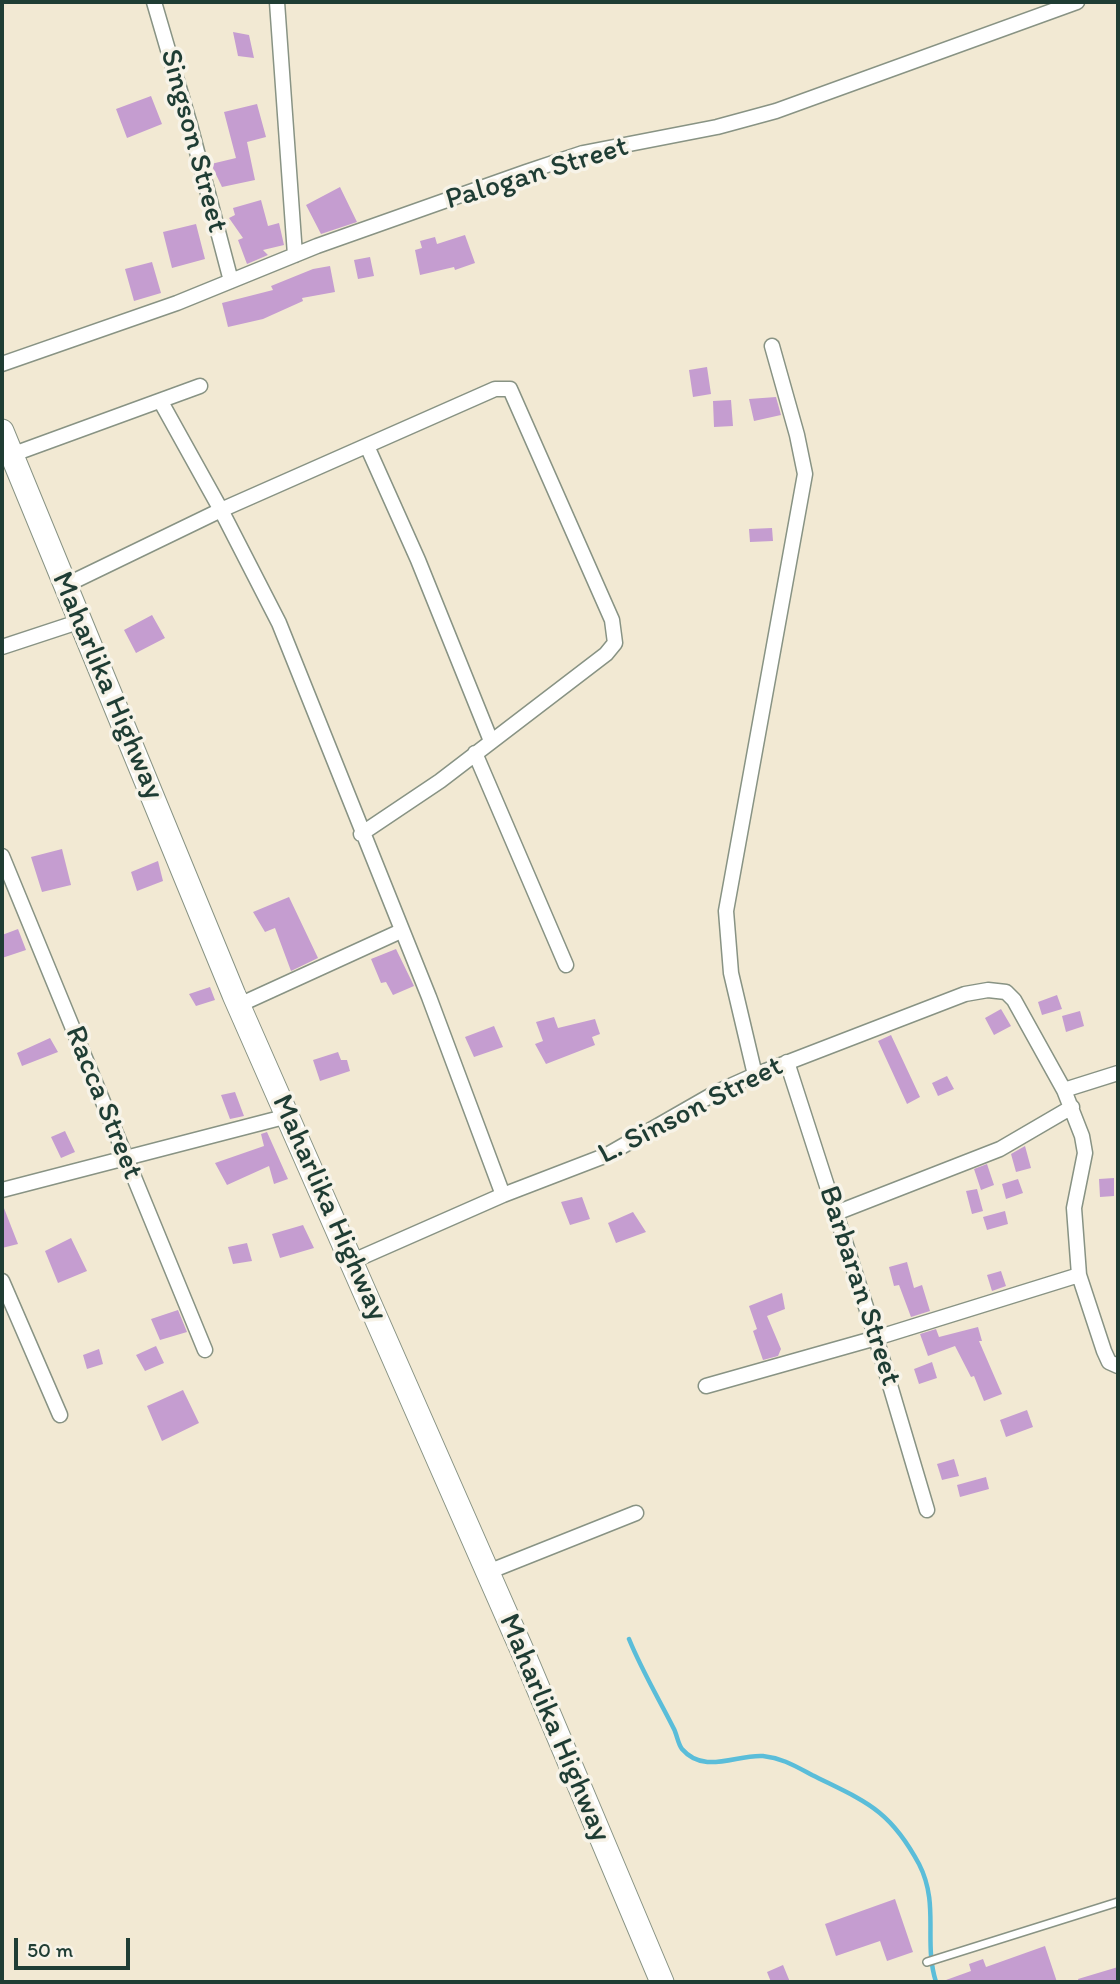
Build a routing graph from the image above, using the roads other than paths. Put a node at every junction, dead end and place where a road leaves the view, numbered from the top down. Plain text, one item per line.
1 (153, 2) edge
2 (277, 2) edge
3 (1077, 2) edge
4 (295, 255) junction
5 (231, 281) junction
6 (772, 346) dead end
7 (2, 364) edge
8 (200, 386) dead end
9 (161, 402) junction
10 (2, 431) edge
11 (367, 446) junction
12 (11, 455) junction
13 (221, 510) junction
14 (66, 585) junction
15 (81, 621) junction
16 (2, 647) edge
17 (491, 741) junction
18 (475, 753) junction
19 (361, 834) junction
20 (3, 861) edge
21 (401, 931) junction
22 (566, 965) dead end
23 (239, 1005) junction
24 (787, 1062) junction
25 (1118, 1073) edge
26 (755, 1075) junction
27 (1064, 1090) junction
28 (1072, 1107) junction
29 (288, 1116) junction
30 (126, 1159) junction
31 (2, 1190) edge
32 (503, 1195) junction
33 (836, 1213) junction
34 (353, 1261) junction
35 (1079, 1275) junction
36 (2, 1281) edge
37 (876, 1338) junction
38 (205, 1350) dead end
39 (1118, 1366) edge
40 (706, 1386) dead end
41 (60, 1415) dead end
42 (927, 1510) dead end
43 (636, 1513) dead end
44 (488, 1572) junction
45 (1118, 1902) edge
46 (927, 1962) dead end
47 (662, 1982) edge

1 - 5 street, Singson Street
2 - 4 street
3 - 4 street, Palogan Street
4 - 5 street, Palogan Street
5 - 7 street, Palogan Street
6 - 26 street
8 - 9 street
9 - 12 street
9 - 13 street
10 - 12 highway, Maharlika Highway
11 - 13 street
11 - 17 street
11 - 17 street
12 - 14 highway, Maharlika Highway
13 - 14 street
13 - 19 street
14 - 15 highway, Maharlika Highway
15 - 16 street
15 - 23 highway, Maharlika Highway
17 - 18 street
18 - 19 street
18 - 22 street
19 - 21 street
20 - 30 street, Racca Street
21 - 23 street
21 - 32 street
23 - 29 highway, Maharlika Highway
24 - 26 street, L. Sinson Street
24 - 27 street, L. Sinson Street
24 - 33 street, Barbaran Street
25 - 27 street
26 - 32 street, L. Sinson Street
27 - 28 street, L. Sinson Street
28 - 33 street
28 - 35 street, L. Sinson Street
29 - 30 street
29 - 34 highway, Maharlika Highway
30 - 31 street
30 - 38 street, Racca Street
32 - 34 street, L. Sinson Street
33 - 37 street, Barbaran Street
34 - 44 highway, Maharlika Highway
35 - 37 street
35 - 39 street, L. Sinson Street
36 - 41 street
37 - 40 street
37 - 42 street, Barbaran Street
43 - 44 street
44 - 47 highway, Maharlika Highway
45 - 46 lane

